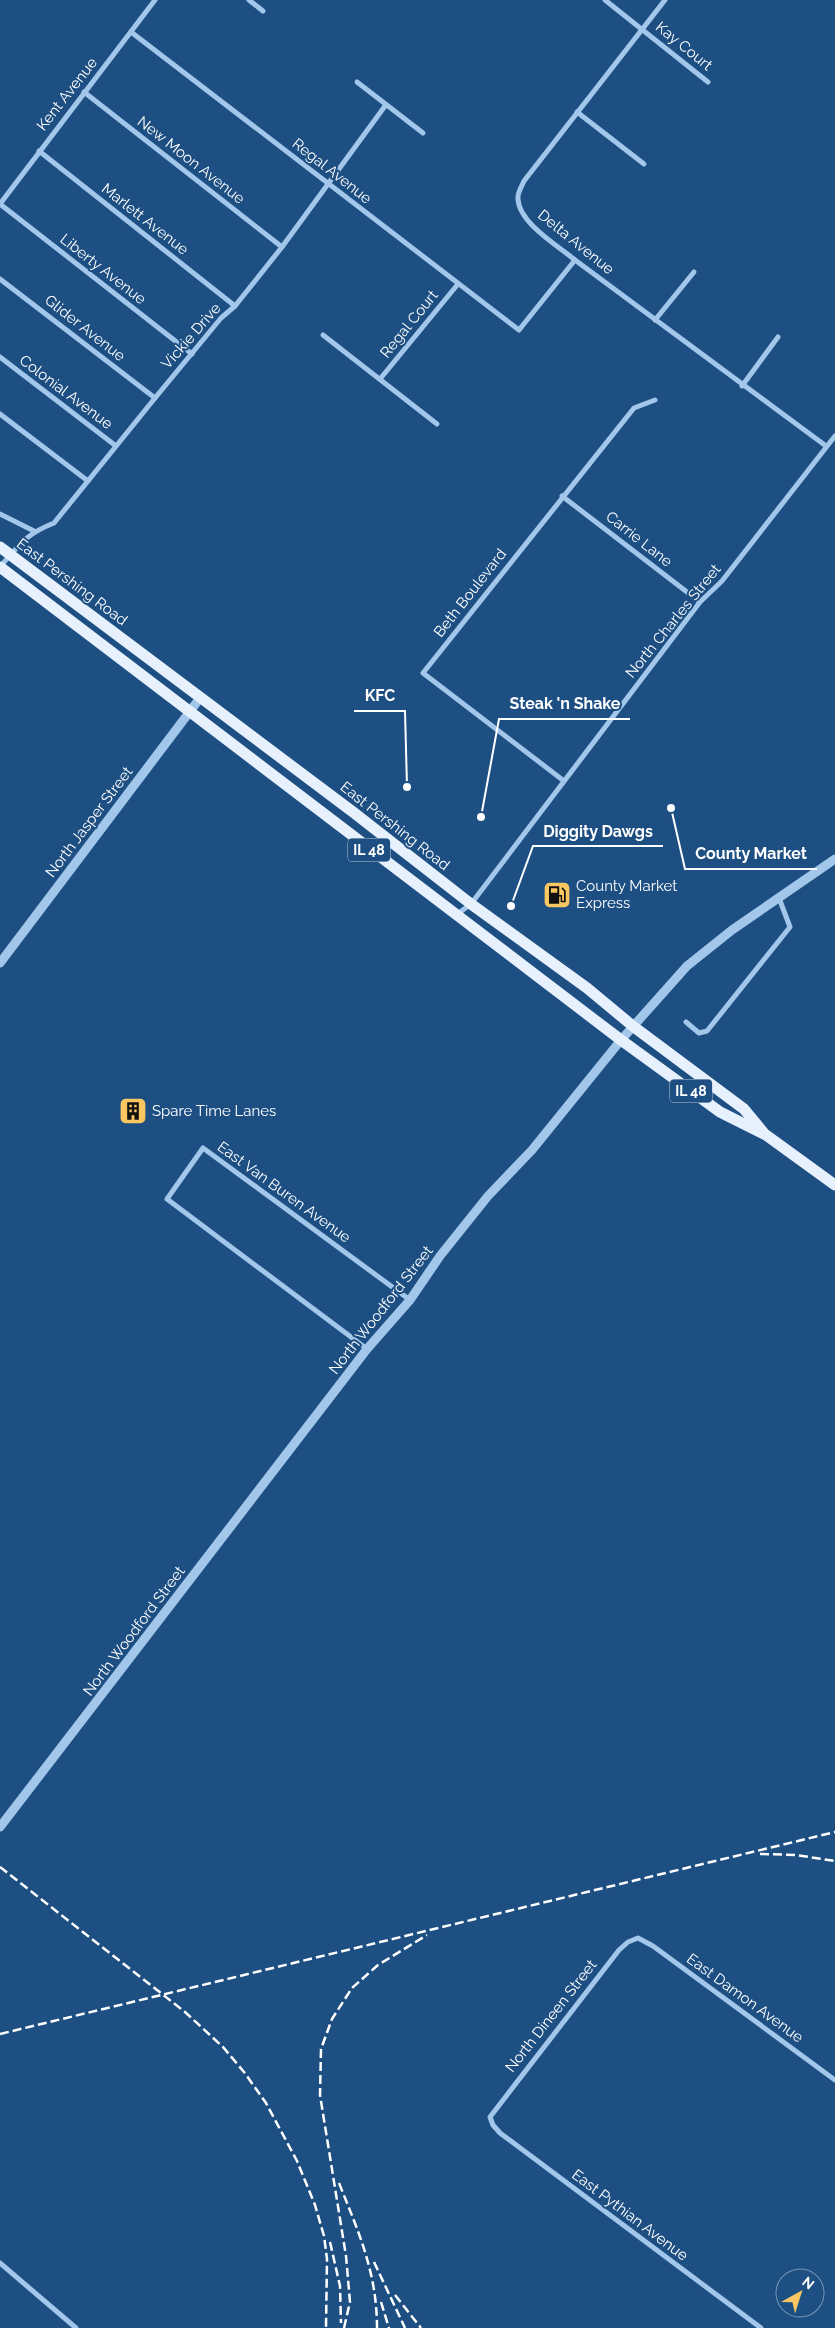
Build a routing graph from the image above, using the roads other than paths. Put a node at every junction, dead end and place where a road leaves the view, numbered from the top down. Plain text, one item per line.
1 (155, 0) edge
2 (249, 0) edge
3 (605, 0) edge
4 (666, 0) edge
5 (263, 11) dead end
6 (643, 30) junction
7 (131, 32) junction
8 (357, 82) dead end
9 (708, 82) dead end
10 (84, 92) junction
11 (386, 106) junction
12 (577, 112) junction
13 (423, 133) dead end
14 (39, 151) junction
15 (644, 164) dead end
16 (329, 184) junction
17 (0, 204) edge
18 (282, 247) junction
19 (575, 260) junction
20 (694, 272) dead end
21 (0, 279) edge
22 (458, 284) junction
23 (235, 306) junction
24 (655, 320) junction
25 (323, 335) dead end
26 (778, 337) dead end
27 (192, 354) junction
28 (0, 357) edge
29 (380, 379) junction
30 (742, 386) junction
31 (155, 398) junction
32 (655, 400) dead end
33 (0, 414) edge
34 (437, 424) dead end
35 (835, 436) edge
36 (116, 446) junction
37 (826, 446) junction
38 (88, 481) junction
39 (562, 496) junction
40 (0, 514) edge
41 (34, 531) junction
42 (0, 547) edge
43 (10, 555) junction
44 (0, 567) edge
45 (700, 602) junction
46 (200, 698) junction
47 (190, 713) junction
48 (564, 781) junction
49 (835, 859) edge
50 (778, 898) junction
51 (471, 904) junction
52 (455, 915) junction
53 (0, 963) edge
54 (686, 1022) dead end
55 (634, 1027) junction
56 (622, 1040) junction
57 (766, 1135) junction
58 (835, 1185) edge
59 (410, 1300) junction
60 (367, 1349) junction
61 (0, 1828) edge
62 (638, 1938) joint
63 (835, 2080) edge
64 (490, 2117) joint
65 (0, 2263) edge
66 (76, 2328) edge
67 (761, 2328) edge

1 - 7 street, Kent Avenue
2 - 5 street
3 - 6 street, Kay Court
4 - 6 street, Delta Avenue
6 - 9 street, Kay Court
6 - 12 street, Delta Avenue
7 - 10 street, Kent Avenue
7 - 16 street, Regal Avenue
8 - 11 street
10 - 14 street, Kent Avenue
10 - 18 street, New Moon Avenue
11 - 13 street
11 - 16 street, Vickie Drive
12 - 15 street
12 - 19 street, Delta Avenue
14 - 17 street, Kent Avenue
14 - 23 street, Marlett Avenue
16 - 18 street, Vickie Drive
16 - 22 street, Regal Avenue
17 - 27 street, Liberty Avenue
18 - 23 street, Vickie Drive
19 - 22 street, Regal Avenue
19 - 24 street, Delta Avenue
20 - 24 street
21 - 31 street, Glider Avenue
22 - 29 street, Regal Court
23 - 27 street, Vickie Drive
24 - 30 street, Delta Avenue
25 - 29 street, Regal Court
26 - 30 street
27 - 31 street, Vickie Drive
28 - 36 street, Colonial Avenue
29 - 34 street, Regal Court
30 - 37 street, Delta Avenue
31 - 36 street, Vickie Drive
32 - 39 street, Beth Boulevard
33 - 38 street
35 - 37 street, North Charles Street
36 - 38 street, Vickie Drive
37 - 45 street, North Charles Street
38 - 41 street, Vickie Drive
39 - 45 street, Carrie Lane
39 - 48 street, Beth Boulevard
40 - 41 street
41 - 43 street, Vickie Drive
42 - 43 main road, East Pershing Road / IL 48
43 - 44 street, Vickie Drive
43 - 46 main road, East Pershing Road / IL 48
44 - 47 main road, East Pershing Road / IL 48
45 - 48 street, North Charles Street
46 - 47 street, North Jasper Street
46 - 51 main road, East Pershing Road / IL 48
47 - 52 main road, East Pershing Road / IL 48
47 - 53 street, North Jasper Street
48 - 51 street, North Charles Street
49 - 50 street, North Woodford Street
50 - 54 street
50 - 55 street, North Woodford Street
51 - 52 street, North Charles Street
51 - 55 main road, East Pershing Road / IL 48
52 - 56 main road, East Pershing Road / IL 48
55 - 56 street, North Woodford Street
55 - 57 main road, East Pershing Road / IL 48
56 - 57 main road, East Pershing Road / IL 48
56 - 59 street, North Woodford Street
57 - 58 main road, East Pershing Road / IL 48
59 - 60 street, North Woodford Street
59 - 60 street, East Van Buren Avenue
60 - 61 street, North Woodford Street
62 - 63 street, East Damon Avenue
62 - 64 street, North Dineen Street
64 - 67 street, East Pythian Avenue
65 - 66 street

